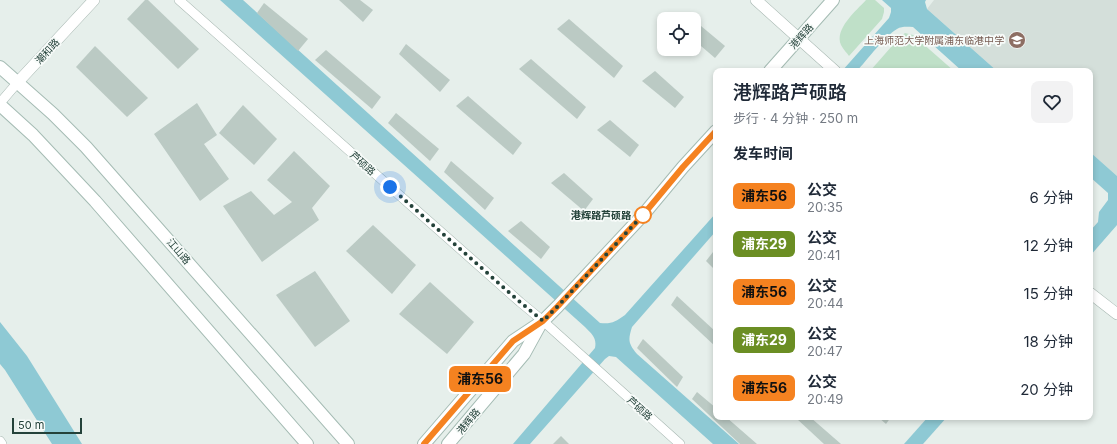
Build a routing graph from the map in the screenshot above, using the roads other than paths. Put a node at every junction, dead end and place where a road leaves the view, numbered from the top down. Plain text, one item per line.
1 (94, 0) edge
2 (179, 0) edge
3 (756, 0) edge
4 (833, 0) edge
5 (798, 39) junction
6 (0, 67) edge
7 (773, 68) edge
8 (833, 68) edge
9 (18, 82) junction
10 (0, 104) edge
11 (713, 134) edge
12 (1093, 295) edge
13 (1117, 314) edge
14 (543, 321) junction
15 (0, 441) edge
16 (2, 444) edge
17 (307, 444) edge
18 (348, 444) edge
19 (424, 444) edge
20 (448, 444) edge
21 (680, 444) edge

1 - 9 street, 潮和路
2 - 14 street, 芦硕路
3 - 5 street
4 - 5 main road, 港辉路
5 - 7 main road, 港辉路
5 - 8 street
6 - 9 main road, 江山路
9 - 10 street, 潮和路
9 - 18 main road, 江山路
10 - 17 main road
11 - 14 main road, 港辉路
12 - 13 street
14 - 19 main road, 港辉路
14 - 20 main road, 港辉路
14 - 21 street, 芦硕路
15 - 16 street

